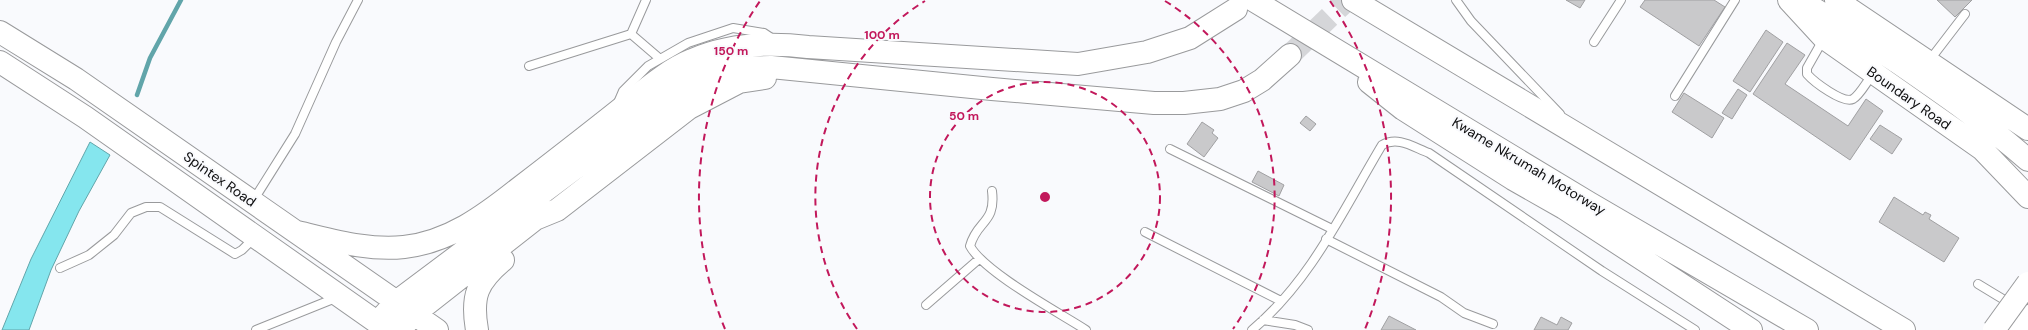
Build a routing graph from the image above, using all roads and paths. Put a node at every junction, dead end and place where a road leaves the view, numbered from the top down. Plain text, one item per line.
1 (358, 0) edge
2 (646, 0) edge
3 (1353, 0) edge
4 (1456, 0) edge
5 (1621, 0) edge
6 (1735, 0) edge
7 (1789, 0) edge
8 (1799, 0) edge
9 (1836, 0) edge
10 (1245, 5) edge
11 (1965, 14) dead end
12 (0, 32) edge
13 (631, 34) junction
14 (1824, 38) junction
15 (1594, 42) dead end
16 (780, 44) junction
17 (1332, 47) junction
18 (891, 53) junction
19 (1290, 55) tunnel mouth
20 (659, 58) junction
21 (0, 62) edge
22 (1928, 62) junction
23 (529, 66) dead end
24 (800, 71) junction
25 (1874, 74) junction
26 (920, 83) junction
27 (1675, 96) dead end
28 (612, 115) junction
29 (2028, 129) edge
30 (1584, 138) junction
31 (1170, 149) dead end
32 (2028, 160) edge
33 (992, 190) dead end
34 (2028, 197) edge
35 (253, 201) junction
36 (557, 210) junction
37 (1332, 229) junction
38 (297, 232) junction
39 (1145, 232) dead end
40 (254, 238) junction
41 (1326, 239) junction
42 (979, 258) junction
43 (60, 268) dead end
44 (2028, 282) edge
45 (1978, 284) dead end
46 (338, 296) junction
47 (1281, 301) junction
48 (396, 302) junction
49 (926, 304) dead end
50 (414, 314) junction
51 (2028, 315) edge
52 (1263, 320) junction
53 (1493, 324) dead end
54 (382, 326) edge
55 (1742, 327) edge
56 (256, 330) edge
57 (400, 330) edge
58 (437, 330) edge
59 (477, 330) edge
60 (1086, 330) edge
61 (1252, 330) edge
62 (1308, 330) edge
63 (1695, 330) edge
64 (1808, 330) edge
65 (1904, 330) edge
66 (1994, 330) edge
67 (2014, 330) edge

1 - 35 lane
2 - 13 lane
3 - 30 main road
4 - 30 lane
5 - 15 lane
6 - 27 lane
7 - 14 main road, Boundary Road
8 - 32 main road
9 - 22 main road
10 - 17 main road, Kwame Nkrumah Motorway
10 - 18 main road
11 - 22 lane
12 - 35 main road, Spintex Road
13 - 20 lane
13 - 23 lane
14 - 25 main road, Boundary Road
14 - 25 lane
16 - 18 main road
16 - 20 lane
16 - 28 main road
17 - 55 main road
17 - 64 main road, Kwame Nkrumah Motorway
18 - 26 main road
19 - 26 main road
20 - 28 lane
21 - 40 main road, Spintex Road
22 - 29 main road
24 - 26 main road
24 - 36 main road
24 - 48 main road
25 - 34 main road, Boundary Road
28 - 38 main road
30 - 65 main road
31 - 37 lane
33 - 42 lane
35 - 38 main road, Spintex Road
36 - 50 main road
36 - 59 main road
37 - 41 lane
37 - 63 lane
38 - 48 main road, Spintex Road
39 - 47 lane
40 - 43 lane
40 - 46 main road, Spintex Road
41 - 47 lane
41 - 53 lane
42 - 49 lane
42 - 60 lane
44 - 66 main road, bridge
45 - 51 lane
46 - 54 main road, Spintex Road
46 - 56 lane
47 - 52 lane
48 - 50 main road, Spintex Road
48 - 54 main road
50 - 57 main road
50 - 58 main road, Spintex Road
51 - 67 main road
52 - 61 lane
52 - 62 lane

